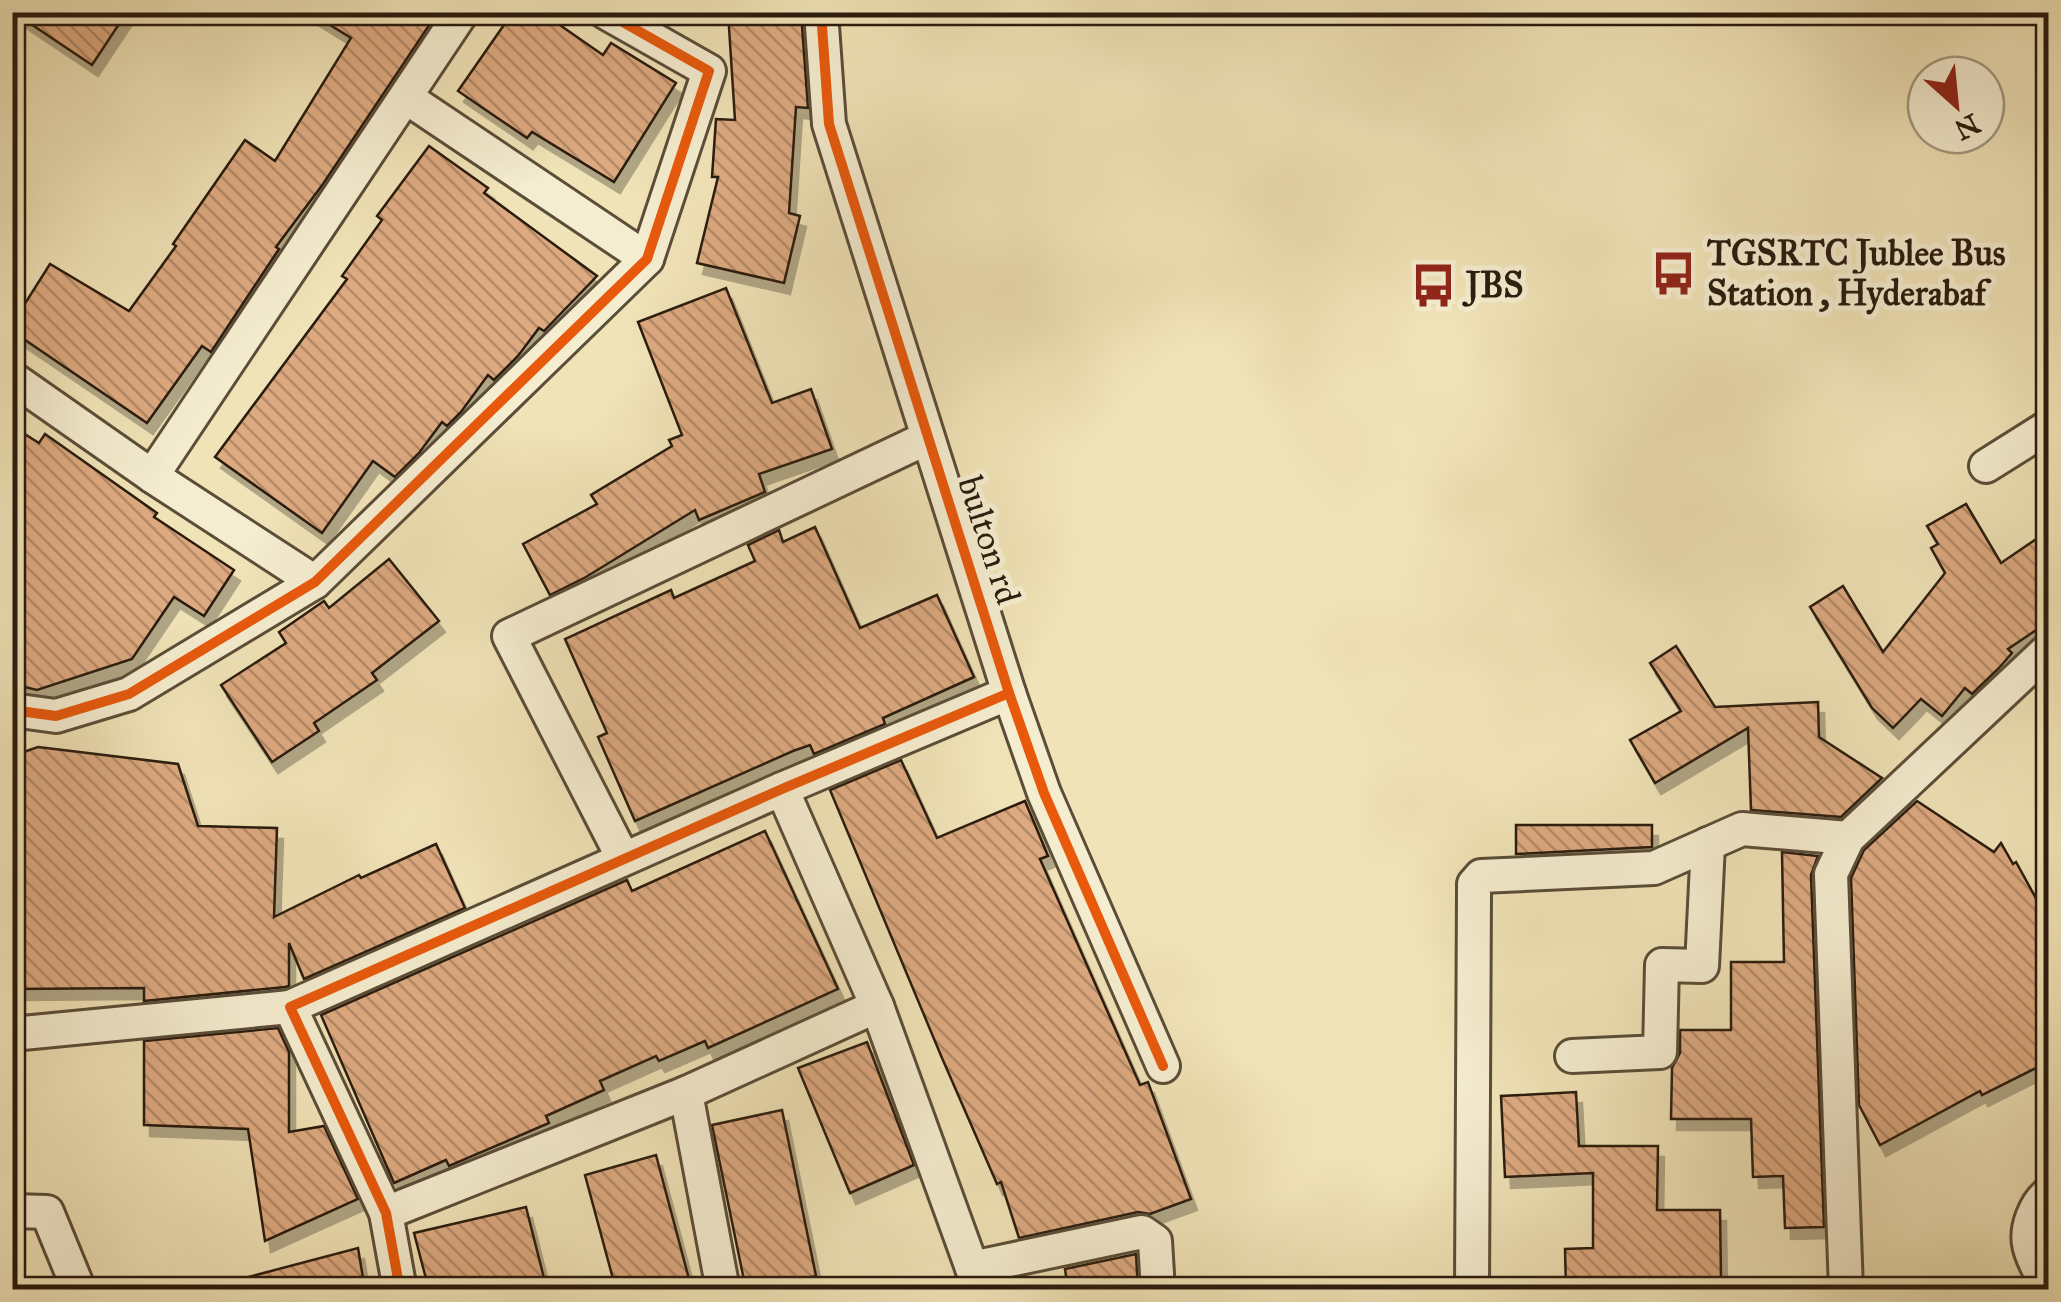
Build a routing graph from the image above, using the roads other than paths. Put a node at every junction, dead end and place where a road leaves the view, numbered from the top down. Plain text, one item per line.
1 (462, 12) edge
2 (606, 12) edge
3 (822, 12) edge
4 (407, 98) junction
5 (646, 259) junction
6 (12, 378) edge
7 (2048, 427) edge
8 (928, 438) junction
9 (1986, 466) dead end
10 (152, 476) junction
11 (315, 582) junction
12 (2048, 650) edge
13 (1008, 694) junction
14 (12, 710) edge
15 (782, 789) junction
16 (1848, 838) junction
17 (1708, 844) junction
18 (623, 858) junction
19 (878, 1006) junction
20 (290, 1007) junction
21 (12, 1034) edge
22 (1572, 1056) dead end
23 (1164, 1066) dead end
24 (686, 1094) junction
25 (2048, 1194) edge
26 (12, 1211) edge
27 (386, 1213) junction
28 (976, 1278) edge
29 (2048, 1289) edge
30 (79, 1290) edge
31 (400, 1290) edge
32 (723, 1290) edge
33 (1158, 1290) edge
34 (1472, 1290) edge
35 (1846, 1290) edge

1 - 4 street
2 - 5 street
3 - 8 street, bulton rd
4 - 5 street
4 - 10 street
5 - 11 street
6 - 10 street
7 - 9 street
8 - 13 street, bulton rd
8 - 18 street
10 - 11 street
11 - 14 street
12 - 16 street
13 - 15 street
13 - 23 street, bulton rd
15 - 18 street
15 - 19 street
16 - 17 street
16 - 35 street
17 - 22 street
17 - 34 street
18 - 20 street
19 - 24 street
19 - 28 street
20 - 21 street
20 - 27 street
24 - 27 street
24 - 32 street
25 - 29 street
26 - 30 street
27 - 31 street
28 - 33 street

